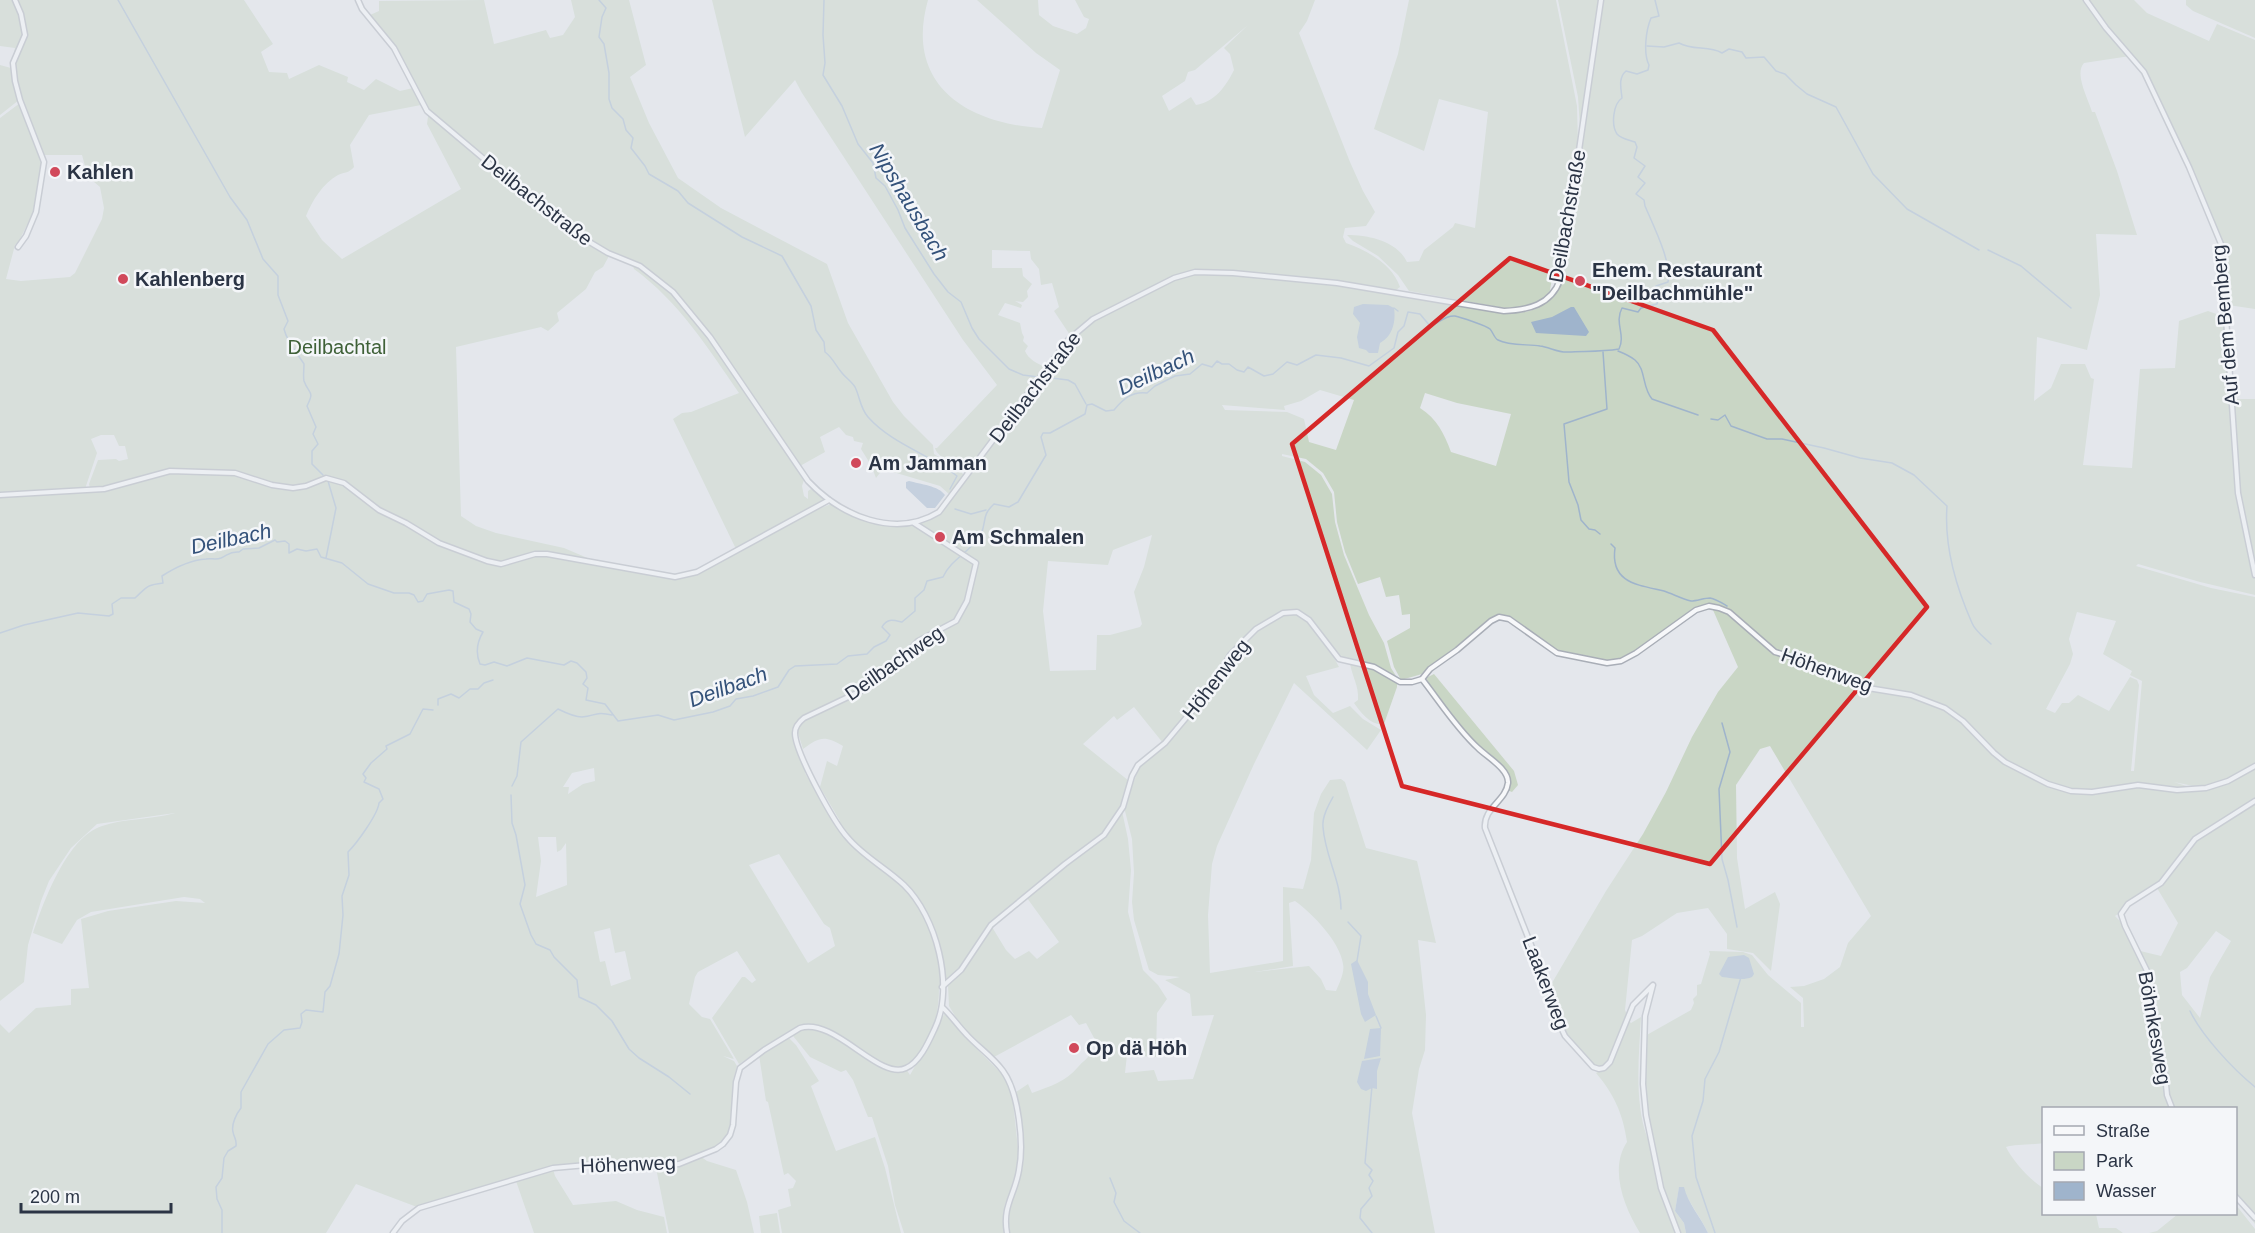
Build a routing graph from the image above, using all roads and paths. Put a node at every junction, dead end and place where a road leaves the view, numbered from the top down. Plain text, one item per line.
1 (15, 0) edge
2 (358, 0) edge
3 (1601, 0) edge
4 (2086, 0) edge
5 (18, 247) dead end
6 (0, 495) edge
7 (829, 500) junction
8 (914, 522) junction
9 (2255, 575) edge
10 (1422, 679) junction
11 (2255, 766) edge
12 (2255, 801) edge
13 (942, 987) junction
14 (942, 1007) junction
15 (2172, 1107) edge
16 (2237, 1199) edge
17 (2255, 1218) edge
18 (393, 1233) edge
19 (1007, 1233) edge
20 (1678, 1233) edge

1 - 5 street
2 - 7 street, Deilbachstraße
3 - 8 street, Deilbachstraße
4 - 9 street, Auf dem Bemberg
6 - 7 street
7 - 8 street, Deilbachstraße
8 - 13 street, Deilbachweg
10 - 11 street, Höhenweg
10 - 13 street, Höhenweg
10 - 20 street, Laakerweg
12 - 15 street, Böhnkesweg
13 - 14 street, Höhenweg
14 - 18 street, Höhenweg
14 - 19 street
16 - 17 street

